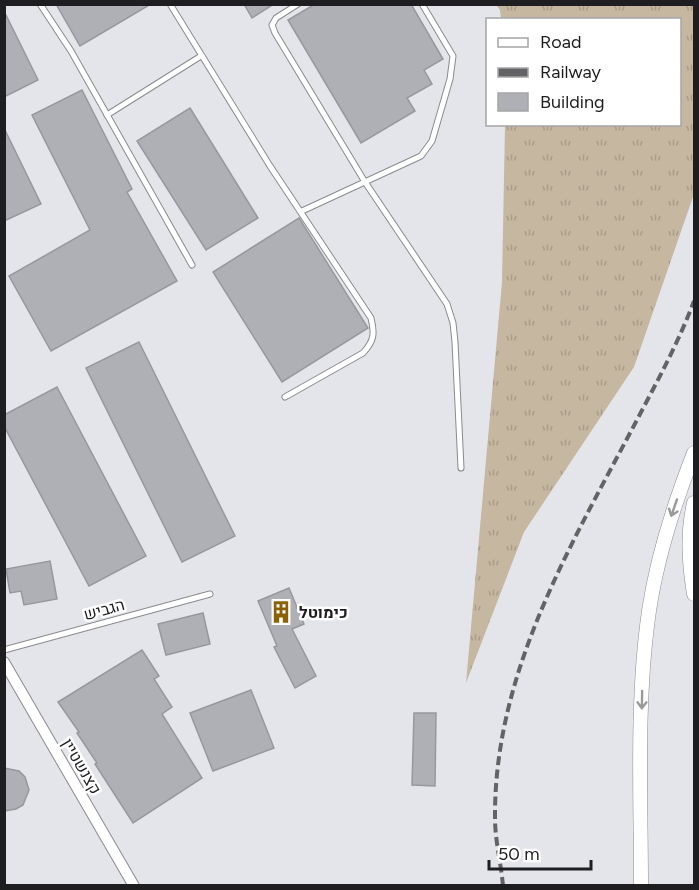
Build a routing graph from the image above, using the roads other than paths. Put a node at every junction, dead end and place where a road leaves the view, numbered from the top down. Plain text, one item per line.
1 (40, 4) edge
2 (170, 4) edge
3 (298, 4) edge
4 (422, 4) edge
5 (201, 56) junction
6 (107, 115) junction
7 (365, 182) junction
8 (302, 212) junction
9 (192, 265) dead end
10 (285, 397) dead end
11 (694, 453) edge
12 (461, 468) dead end
13 (694, 503) edge
14 (210, 594) dead end
15 (694, 594) edge
16 (4, 650) edge
17 (4, 662) edge
18 (134, 885) edge
19 (641, 885) edge

1 - 6 lane
2 - 5 lane
3 - 7 lane
4 - 7 lane
5 - 6 lane
5 - 8 lane
6 - 9 lane
7 - 8 lane
7 - 12 lane
8 - 10 lane
11 -> 19 street
13 - 15 street
14 - 16 lane, הגביש
17 - 18 street, קצנשטיין

